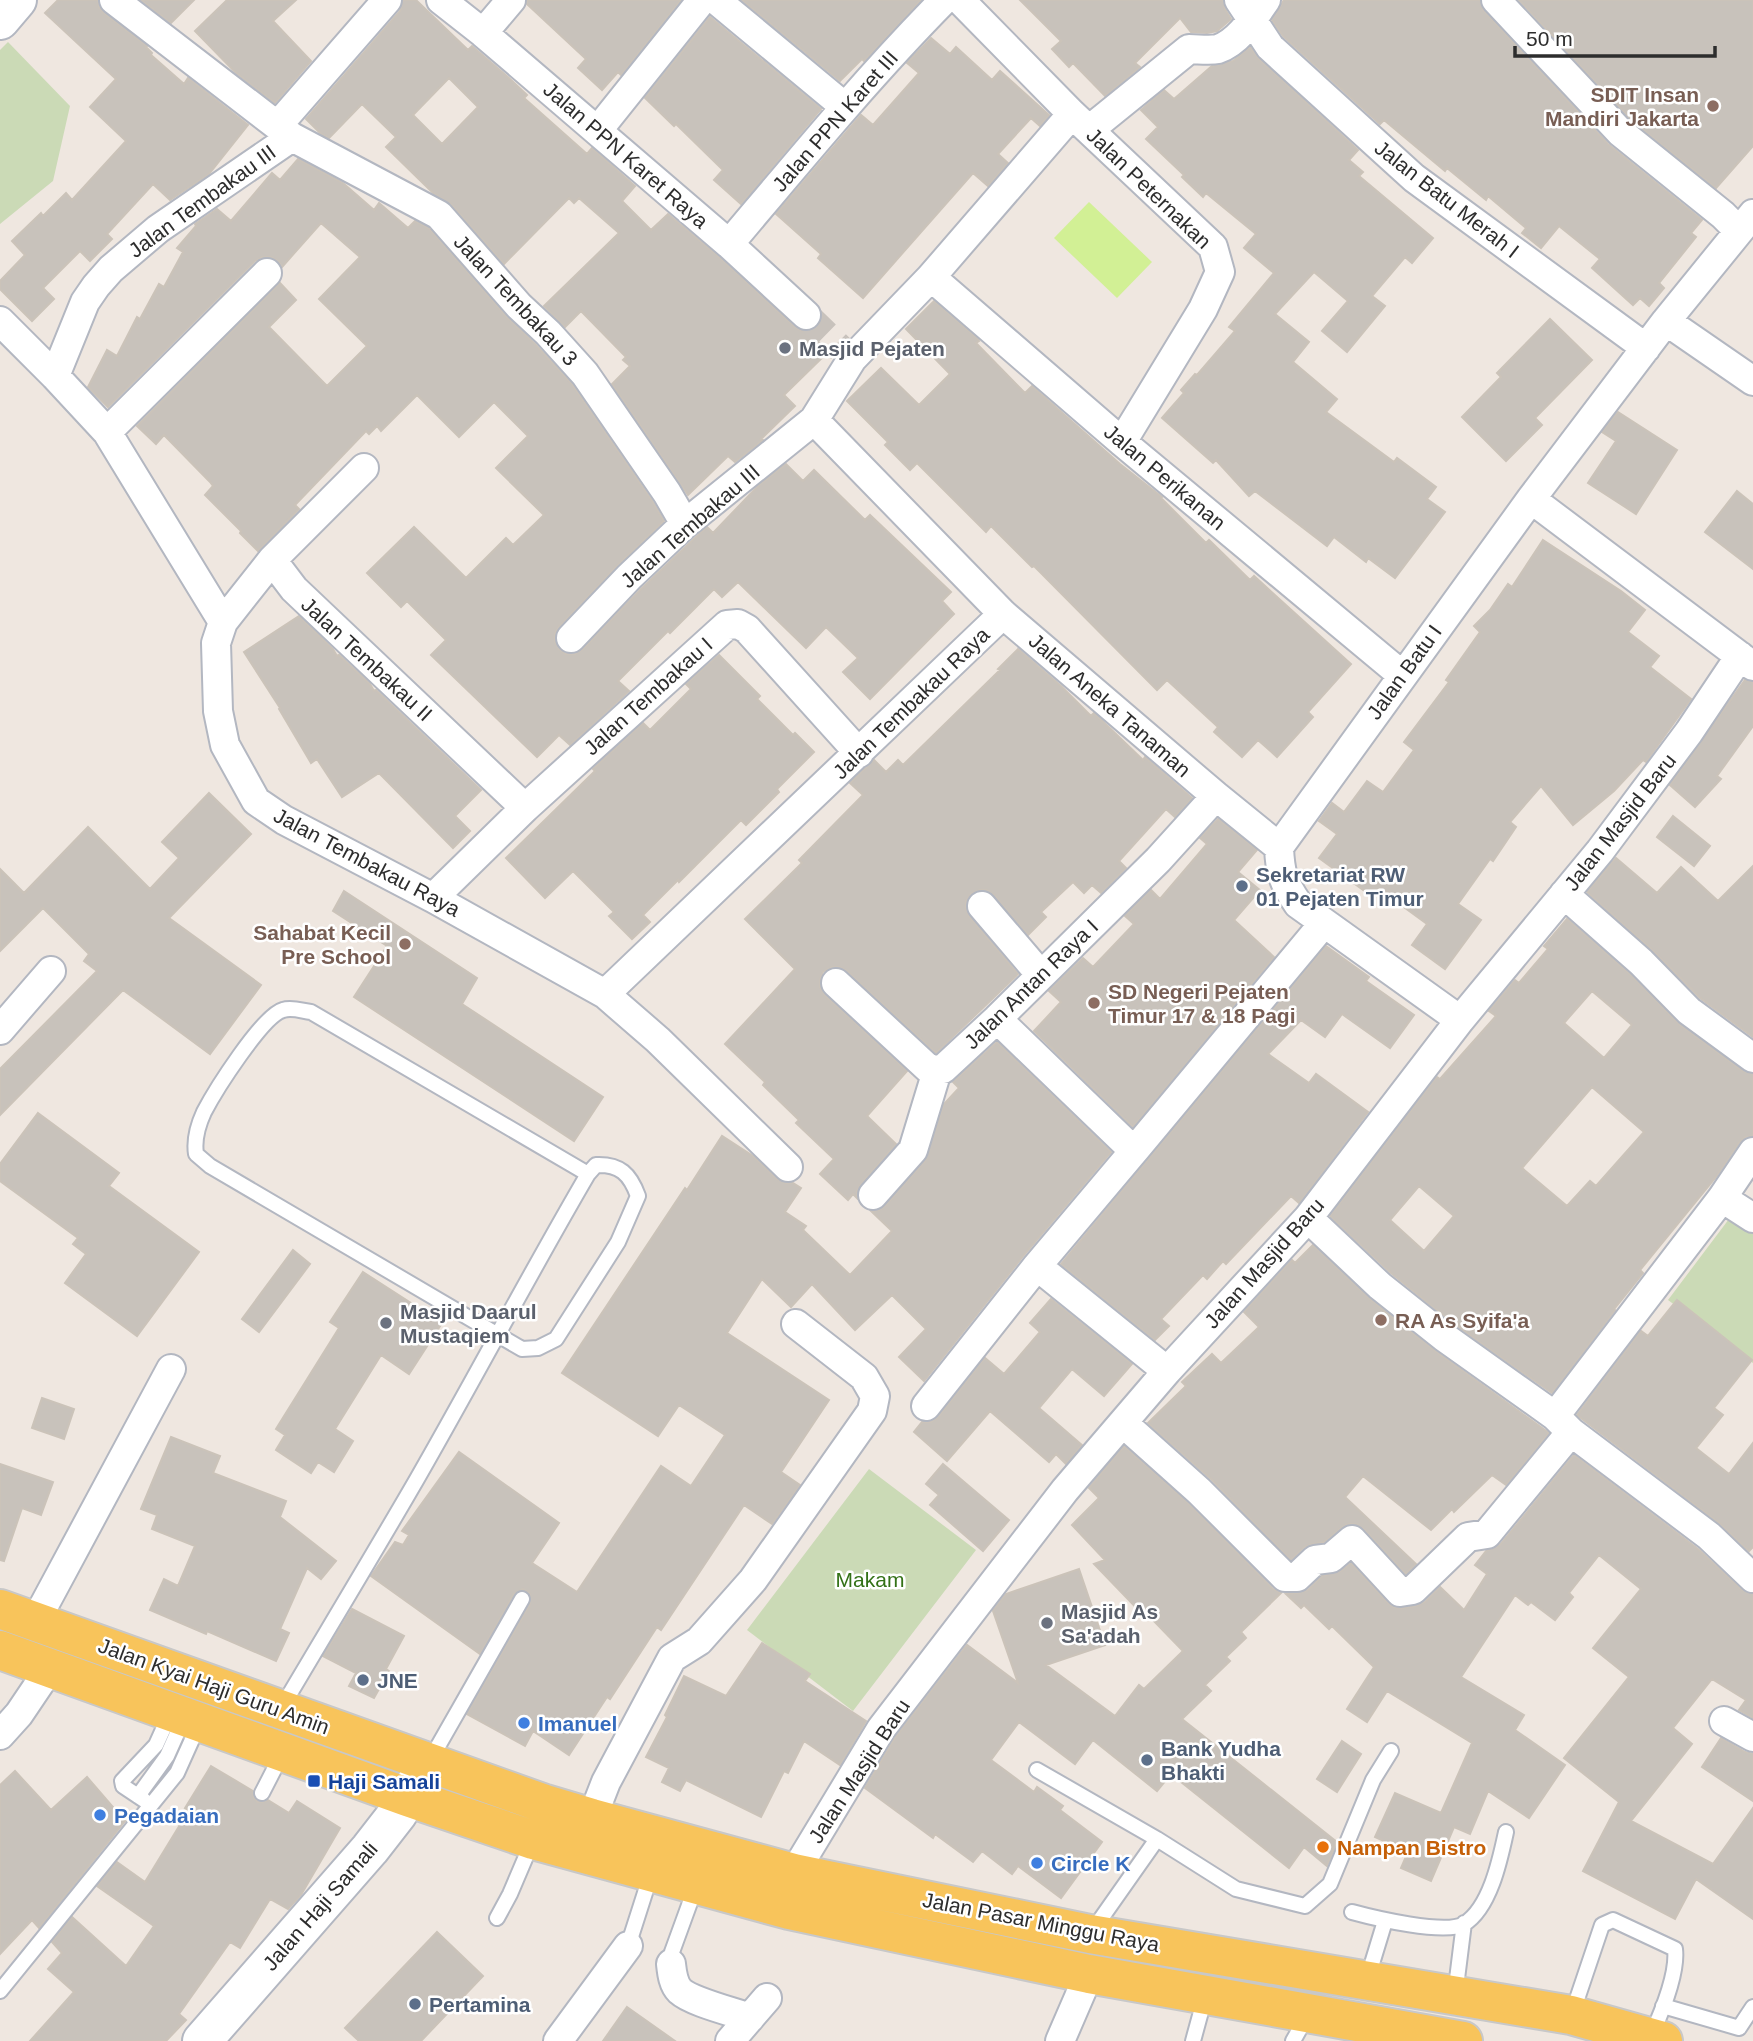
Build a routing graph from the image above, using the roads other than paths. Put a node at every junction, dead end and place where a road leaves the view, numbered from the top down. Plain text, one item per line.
1 (18, 0) edge
2 (114, 0) edge
3 (387, 0) edge
4 (441, 0) edge
5 (511, 0) edge
6 (702, 0) edge
7 (716, 0) edge
8 (944, 0) edge
9 (960, 0) edge
10 (1496, 0) edge
11 (1252, 7) edge
12 (0, 20) edge
13 (483, 33) junction
14 (845, 107) junction
15 (1081, 122) junction
16 (598, 130) junction
17 (285, 131) junction
18 (1746, 222) edge
19 (729, 244) junction
20 (267, 273) dead end
21 (931, 277) junction
22 (806, 315) tunnel mouth
23 (0, 321) edge
24 (1666, 321) junction
25 (1646, 348) junction
26 (55, 376) junction
27 (1753, 381) edge
28 (814, 420) junction
29 (107, 432) junction
30 (1122, 442) junction
31 (364, 468) dead end
32 (1531, 499) junction
33 (685, 524) junction
34 (272, 560) junction
35 (1003, 614) junction
36 (223, 622) junction
37 (571, 638) dead end
38 (1746, 661) edge
39 (1402, 675) junction
40 (859, 753) junction
41 (1216, 796) junction
42 (525, 808) junction
43 (1279, 846) junction
44 (1564, 894) junction
45 (433, 898) junction
46 (982, 906) dead end
47 (1324, 923) junction
48 (51, 971) dead end
49 (1040, 974) junction
50 (836, 983) dead end
51 (605, 994) junction
52 (997, 1018) junction
53 (1460, 1020) junction
54 (0, 1030) edge
55 (1753, 1058) edge
56 (937, 1071) junction
57 (1133, 1151) junction
58 (1753, 1152) edge
59 (788, 1167) dead end
60 (589, 1174) junction
61 (873, 1195) dead end
62 (1722, 1198) junction
63 (1308, 1218) junction
64 (1753, 1218) edge
65 (1037, 1266) junction
66 (796, 1324) dead end
67 (498, 1335) junction
68 (170, 1369) dead end
69 (1167, 1371) junction
70 (926, 1406) dead end
71 (1123, 1423) junction
72 (1563, 1424) junction
73 (1753, 1578) edge
74 (522, 1599) dead end
75 (17, 1615) edge
76 (2, 1656) edge
77 (45, 1676) junction
78 (280, 1710) junction
79 (184, 1714) junction
80 (1724, 1721) dead end
81 (0, 1735) edge
82 (1753, 1737) edge
83 (1391, 1751) dead end
84 (428, 1763) junction
85 (1037, 1770) dead end
86 (138, 1796) junction
87 (150, 1805) junction
88 (402, 1805) junction
89 (592, 1818) junction
90 (1506, 1832) dead end
91 (1157, 1839) junction
92 (530, 1849) junction
93 (794, 1872) junction
94 (649, 1879) junction
95 (693, 1895) junction
96 (1352, 1912) dead end
97 (497, 1918) dead end
98 (1385, 1920) junction
99 (1465, 1923) junction
100 (1090, 1934) junction
101 (630, 1940) joint
102 (671, 1958) joint
103 (1366, 1982) junction
104 (1083, 1988) junction
105 (0, 1991) edge
106 (1455, 1997) junction
107 (1203, 2004) junction
108 (1753, 2007) edge
109 (1571, 2015) junction
110 (1317, 2026) edge
111 (1659, 2028) edge
112 (1739, 2028) junction
113 (1062, 2036) edge
114 (202, 2041) edge
115 (558, 2041) edge
116 (730, 2041) edge
117 (1193, 2041) edge
118 (1463, 2041) edge
119 (1729, 2041) edge

1 - 12 street
2 - 17 street, Jalan Tembakau 3
3 - 17 street, Jalan Tembakau III
4 - 13 street, Jalan PPN Karet Raya
5 - 13 street
6 - 16 street
7 - 14 street
8 - 14 street, Jalan PPN Karet III
9 - 15 street, Jalan Peternakan
10 - 18 street
11 - 15 street
11 - 25 street, Jalan Batu Merah I
13 - 16 street, Jalan PPN Karet Raya
14 - 19 street, Jalan PPN Karet III
15 - 21 street
15 - 30 street, Jalan Peternakan
16 - 19 street, Jalan PPN Karet Raya
17 - 26 street, Jalan Tembakau III
17 - 33 street, Jalan Tembakau 3
18 - 24 street, Jalan Batu I
19 - 22 street, Jalan PPN Karet Raya
20 - 29 street
21 - 28 street
21 - 30 street, Jalan Perikanan
23 - 26 street
24 - 25 street, Jalan Batu I
24 - 27 street
25 - 32 street, Jalan Batu I
26 - 29 street
28 - 33 street, Jalan Tembakau III
28 - 35 street, Jalan Aneka Tanaman
29 - 36 street
30 - 39 street, Jalan Perikanan
31 - 34 street
32 - 38 street
32 - 39 street, Jalan Batu I
33 - 37 street, Jalan Tembakau III
34 - 36 street
34 - 42 street, Jalan Tembakau II
35 - 40 street, Jalan Tembakau Raya
35 - 41 street, Jalan Aneka Tanaman
36 - 45 street, Jalan Tembakau Raya
38 - 44 street, Jalan Masjid Baru
39 - 43 street, Jalan Batu I
40 - 42 street, Jalan Tembakau I
40 - 51 street, Jalan Tembakau Raya
41 - 43 street, Jalan Aneka Tanaman
41 - 49 street, Jalan Antan Raya I
42 - 45 street, Jalan Tembakau I
43 - 47 street
44 - 53 street, Jalan Masjid Baru
44 - 55 street
45 - 51 street, Jalan Tembakau Raya
46 - 49 street
47 - 53 street
47 - 57 street
48 - 54 street
49 - 52 street, Jalan Antan Raya I
50 - 56 street
51 - 59 street, Jalan Tembakau Raya
52 - 56 street, Jalan Antan Raya I
52 - 57 street
53 - 63 street, Jalan Masjid Baru
56 - 61 street
57 - 65 street
58 - 62 street
60 - 67 lane
60 - 67 lane
60 - 67 lane
62 - 64 street
62 - 72 street
63 - 69 street, Jalan Masjid Baru
63 - 72 street
65 - 69 street
65 - 70 street
66 - 89 street
67 - 78 lane
68 - 75 street
69 - 71 street, Jalan Masjid Baru
71 - 72 street
71 - 93 street, Jalan Masjid Baru
72 - 73 street
74 - 84 lane
75 - 79 main road, Jalan Kyai Haji Guru Amin
76 - 77 main road, Jalan Kyai Haji Guru Amin
77 - 79 main road, Jalan Kyai Haji Guru Amin
77 - 81 street
78 - 79 main road, Jalan Kyai Haji Guru Amin
78 - 84 main road, Jalan Kyai Haji Guru Amin
79 - 86 lane
79 - 86 lane
79 - 87 lane
79 - 88 main road, Jalan Kyai Haji Guru Amin
80 - 82 street
83 - 91 lane
84 - 88 street, Jalan Haji Samali
84 - 89 main road, Jalan Pasar Minggu Raya
85 - 91 lane
86 - 87 lane
87 - 105 lane
88 - 92 main road, Jalan Pasar Minggu Raya
88 - 114 street, Jalan Haji Samali
89 - 93 main road, Jalan Pasar Minggu Raya
90 - 99 lane
91 - 100 lane
92 - 94 main road, Jalan Pasar Minggu Raya
92 - 97 lane
93 - 100 main road, Jalan Pasar Minggu Raya
94 - 95 main road, Jalan Pasar Minggu Raya
94 - 101 lane
95 - 102 lane
95 - 104 main road, Jalan Pasar Minggu Raya
96 - 98 lane
98 - 99 lane
98 - 103 lane
99 - 106 lane
100 - 103 main road, Jalan Pasar Minggu Raya
101 - 115 street
102 - 116 street
103 - 106 main road, Jalan Pasar Minggu Raya
104 - 107 main road, Jalan Pasar Minggu Raya
104 - 113 street
106 - 109 main road, Jalan Pasar Minggu Raya
107 - 110 main road, Jalan Pasar Minggu Raya
107 - 117 lane
108 - 112 lane
109 - 111 main road, Jalan Pasar Minggu Raya
109 - 111 lane
110 - 118 main road, Jalan Pasar Minggu Raya
111 - 112 lane
112 - 119 lane

